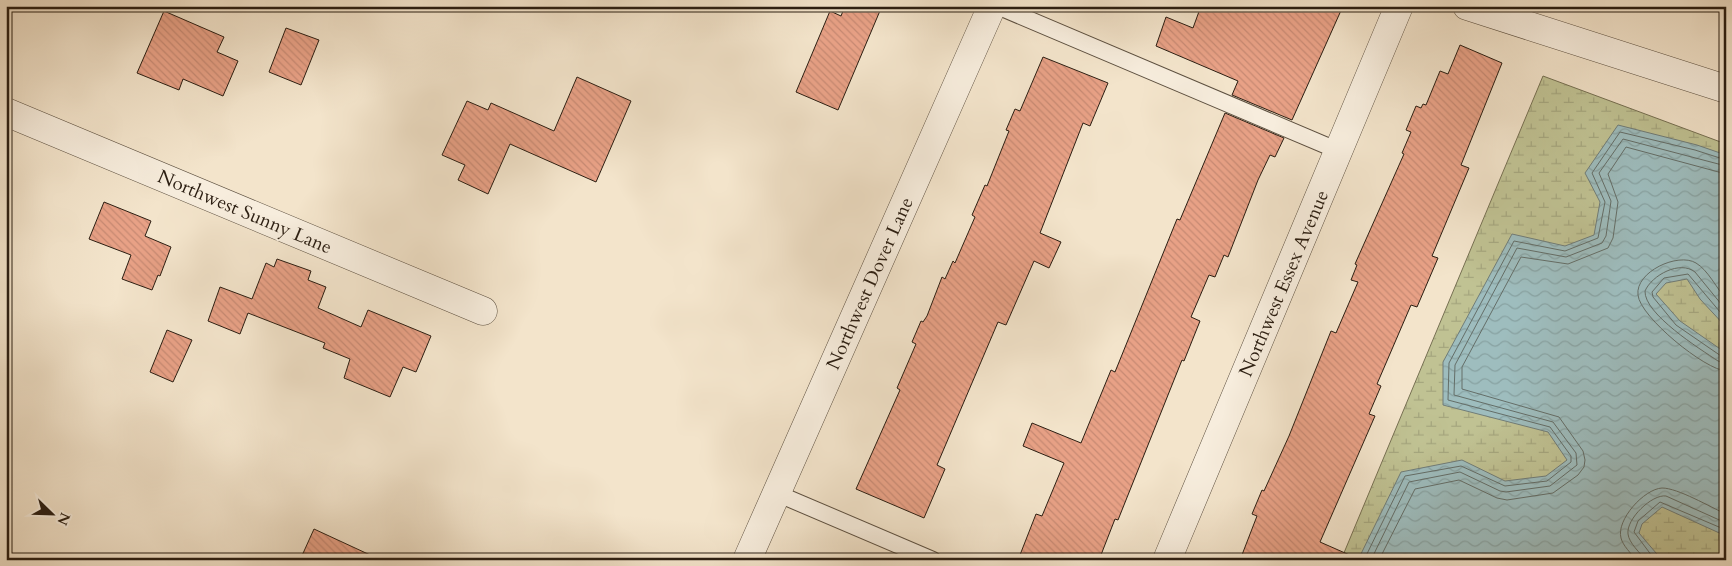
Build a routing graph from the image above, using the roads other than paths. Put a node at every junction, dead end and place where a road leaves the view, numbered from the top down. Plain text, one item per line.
1 (992, 6) edge
2 (998, 6) edge
3 (1399, 6) edge
4 (1467, 6) edge
5 (1726, 89) edge
6 (7, 113) edge
7 (1339, 151) junction
8 (483, 310) dead end
9 (776, 493) junction
10 (747, 560) edge
11 (933, 560) edge
12 (1167, 560) edge

1 - 9 street, Northwest Dover Lane
2 - 7 lane
3 - 7 street, Northwest Essex Avenue
4 - 5 street
6 - 8 street, Northwest Sunny Lane
7 - 12 street, Northwest Essex Avenue
9 - 10 street, Northwest Dover Lane
9 - 11 lane

